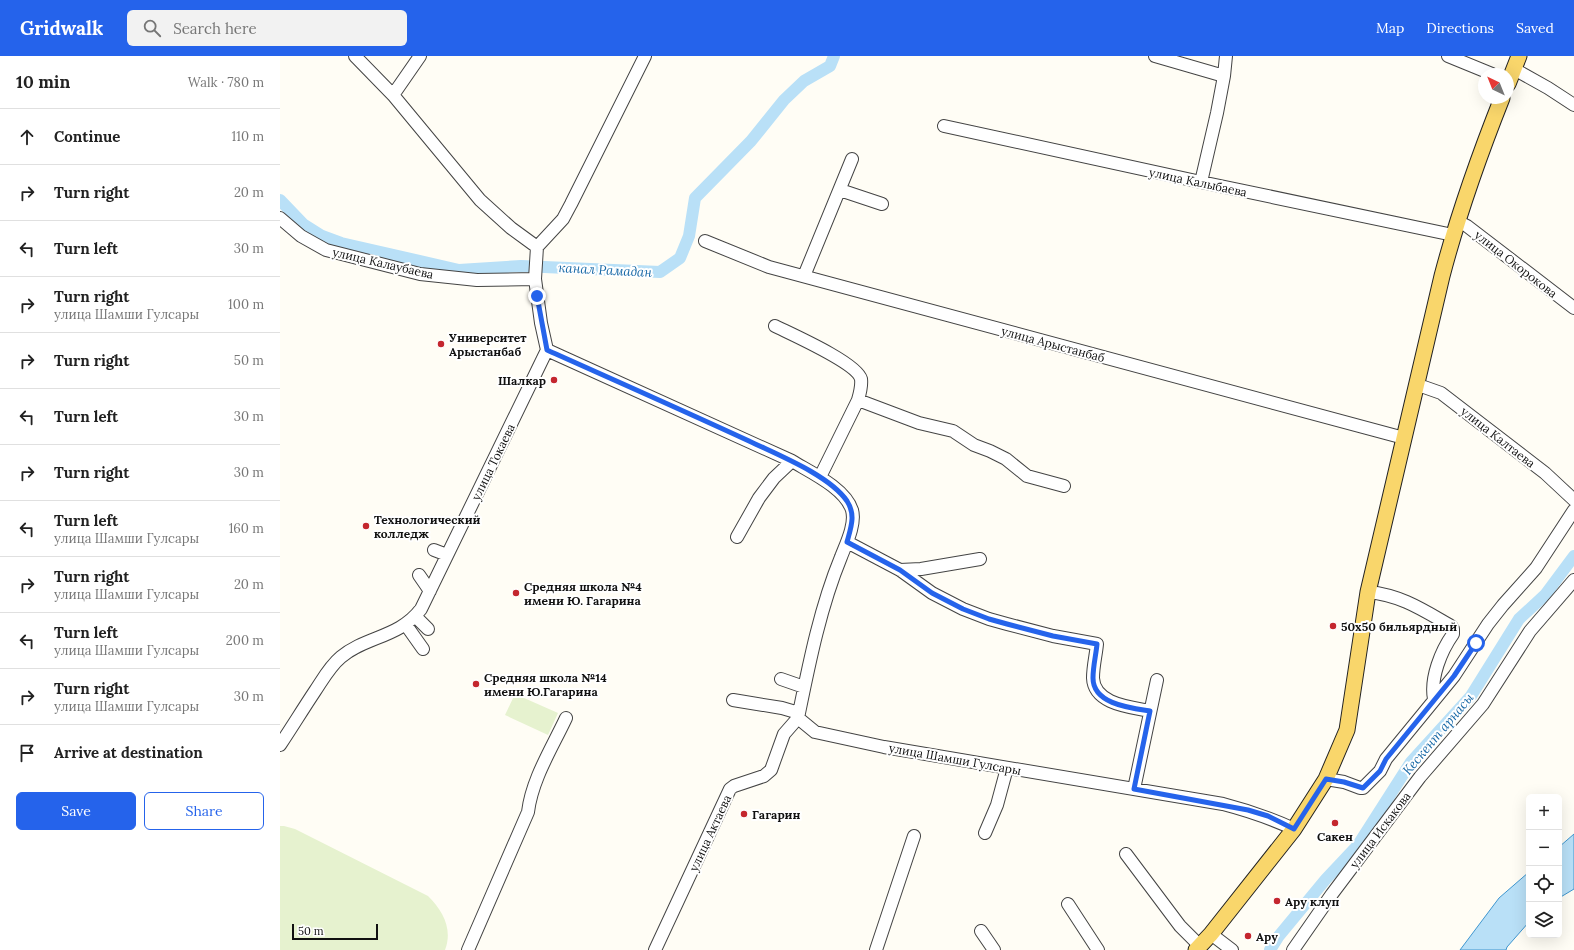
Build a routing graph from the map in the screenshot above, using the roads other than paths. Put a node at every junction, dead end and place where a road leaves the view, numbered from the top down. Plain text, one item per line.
1 (356, 56) edge
2 (420, 56) edge
3 (645, 56) edge
4 (1155, 56) edge
5 (1226, 56) edge
6 (1448, 56) edge
7 (1478, 68) edge
8 (1514, 75) edge
9 (1224, 76) junction
10 (393, 95) junction
11 (1500, 104) edge
12 (1574, 105) edge
13 (944, 126) dead end
14 (852, 159) dead end
15 (1201, 182) junction
16 (840, 190) junction
17 (882, 204) dead end
18 (280, 218) edge
19 (1457, 221) junction
20 (1453, 235) junction
21 (705, 241) dead end
22 (537, 251) junction
23 (804, 276) junction
24 (535, 279) junction
25 (1574, 308) edge
26 (775, 326) dead end
27 (547, 350) junction
28 (1416, 387) junction
29 (858, 400) junction
30 (1404, 438) junction
31 (792, 461) junction
32 (820, 477) junction
33 (1064, 486) dead end
34 (1574, 500) edge
35 (1574, 510) edge
36 (737, 537) dead end
37 (847, 542) junction
38 (434, 550) dead end
39 (448, 555) junction
40 (980, 559) dead end
41 (900, 570) junction
42 (419, 575) dead end
43 (1574, 580) edge
44 (430, 591) junction
45 (1368, 592) junction
46 (416, 616) junction
47 (406, 625) junction
48 (428, 629) dead end
49 (422, 649) dead end
50 (781, 679) dead end
51 (1157, 680) dead end
52 (804, 687) junction
53 (1434, 699) junction
54 (733, 700) dead end
55 (1150, 711) junction
56 (798, 715) junction
57 (566, 718) dead end
58 (280, 745) edge
59 (1007, 768) junction
60 (1326, 779) junction
61 (1134, 789) junction
62 (1294, 829) junction
63 (985, 833) dead end
64 (914, 836) dead end
65 (1126, 854) dead end
66 (1068, 904) dead end
67 (981, 932) dead end
68 (1211, 934) junction
69 (1198, 948) edge
70 (468, 950) edge
71 (655, 950) edge
72 (876, 950) edge
73 (994, 950) edge
74 (1098, 950) edge
75 (1232, 950) edge
76 (1293, 950) edge

1 - 10 street
2 - 10 street
3 - 22 street
4 - 9 street
5 - 9 street
6 - 7 street
8 - 12 street
9 - 15 street
10 - 22 street
11 - 19 main road
13 - 15 street, улица Калыбаева
14 - 16 street
15 - 20 street, улица Калыбаева
16 - 17 street
16 - 23 street
18 - 24 street, улица Калаубаева
19 - 20 main road
19 - 25 street, улица Окорокова
20 - 28 main road
21 - 23 street, улица Арыстанбаб
22 - 24 street
23 - 30 street, улица Арыстанбаб
24 - 27 street
26 - 29 street
27 - 31 street
27 - 39 street, улица Токаева
28 - 30 main road
28 - 34 street, улица Калтаева
29 - 32 street
29 - 33 street
30 - 45 main road
31 - 32 street
31 - 36 street
32 - 37 street
35 - 53 street
37 - 41 street
37 - 52 street
38 - 39 street
39 - 44 street, улица Токаева
40 - 41 street
41 - 55 street
42 - 44 street
43 - 76 street, улица Искакова
44 - 46 street, улица Токаева
45 - 53 street
45 - 60 main road
46 - 47 street, улица Токаева
46 - 48 street
47 - 49 street
47 - 58 street, улица Токаева
50 - 52 street
51 - 55 street
52 - 56 street
53 - 60 street
54 - 56 street
55 - 61 street
56 - 59 street, улица Шамши Гулсары
56 - 71 street, улица Актаева
57 - 70 street
59 - 61 street, улица Шамши Гулсары
59 - 63 street
60 - 62 main road
61 - 62 street, улица Шамши Гулсары
62 - 68 main road
64 - 72 street
65 - 69 street
66 - 74 street
67 - 73 street
68 - 69 main road
68 - 75 street

